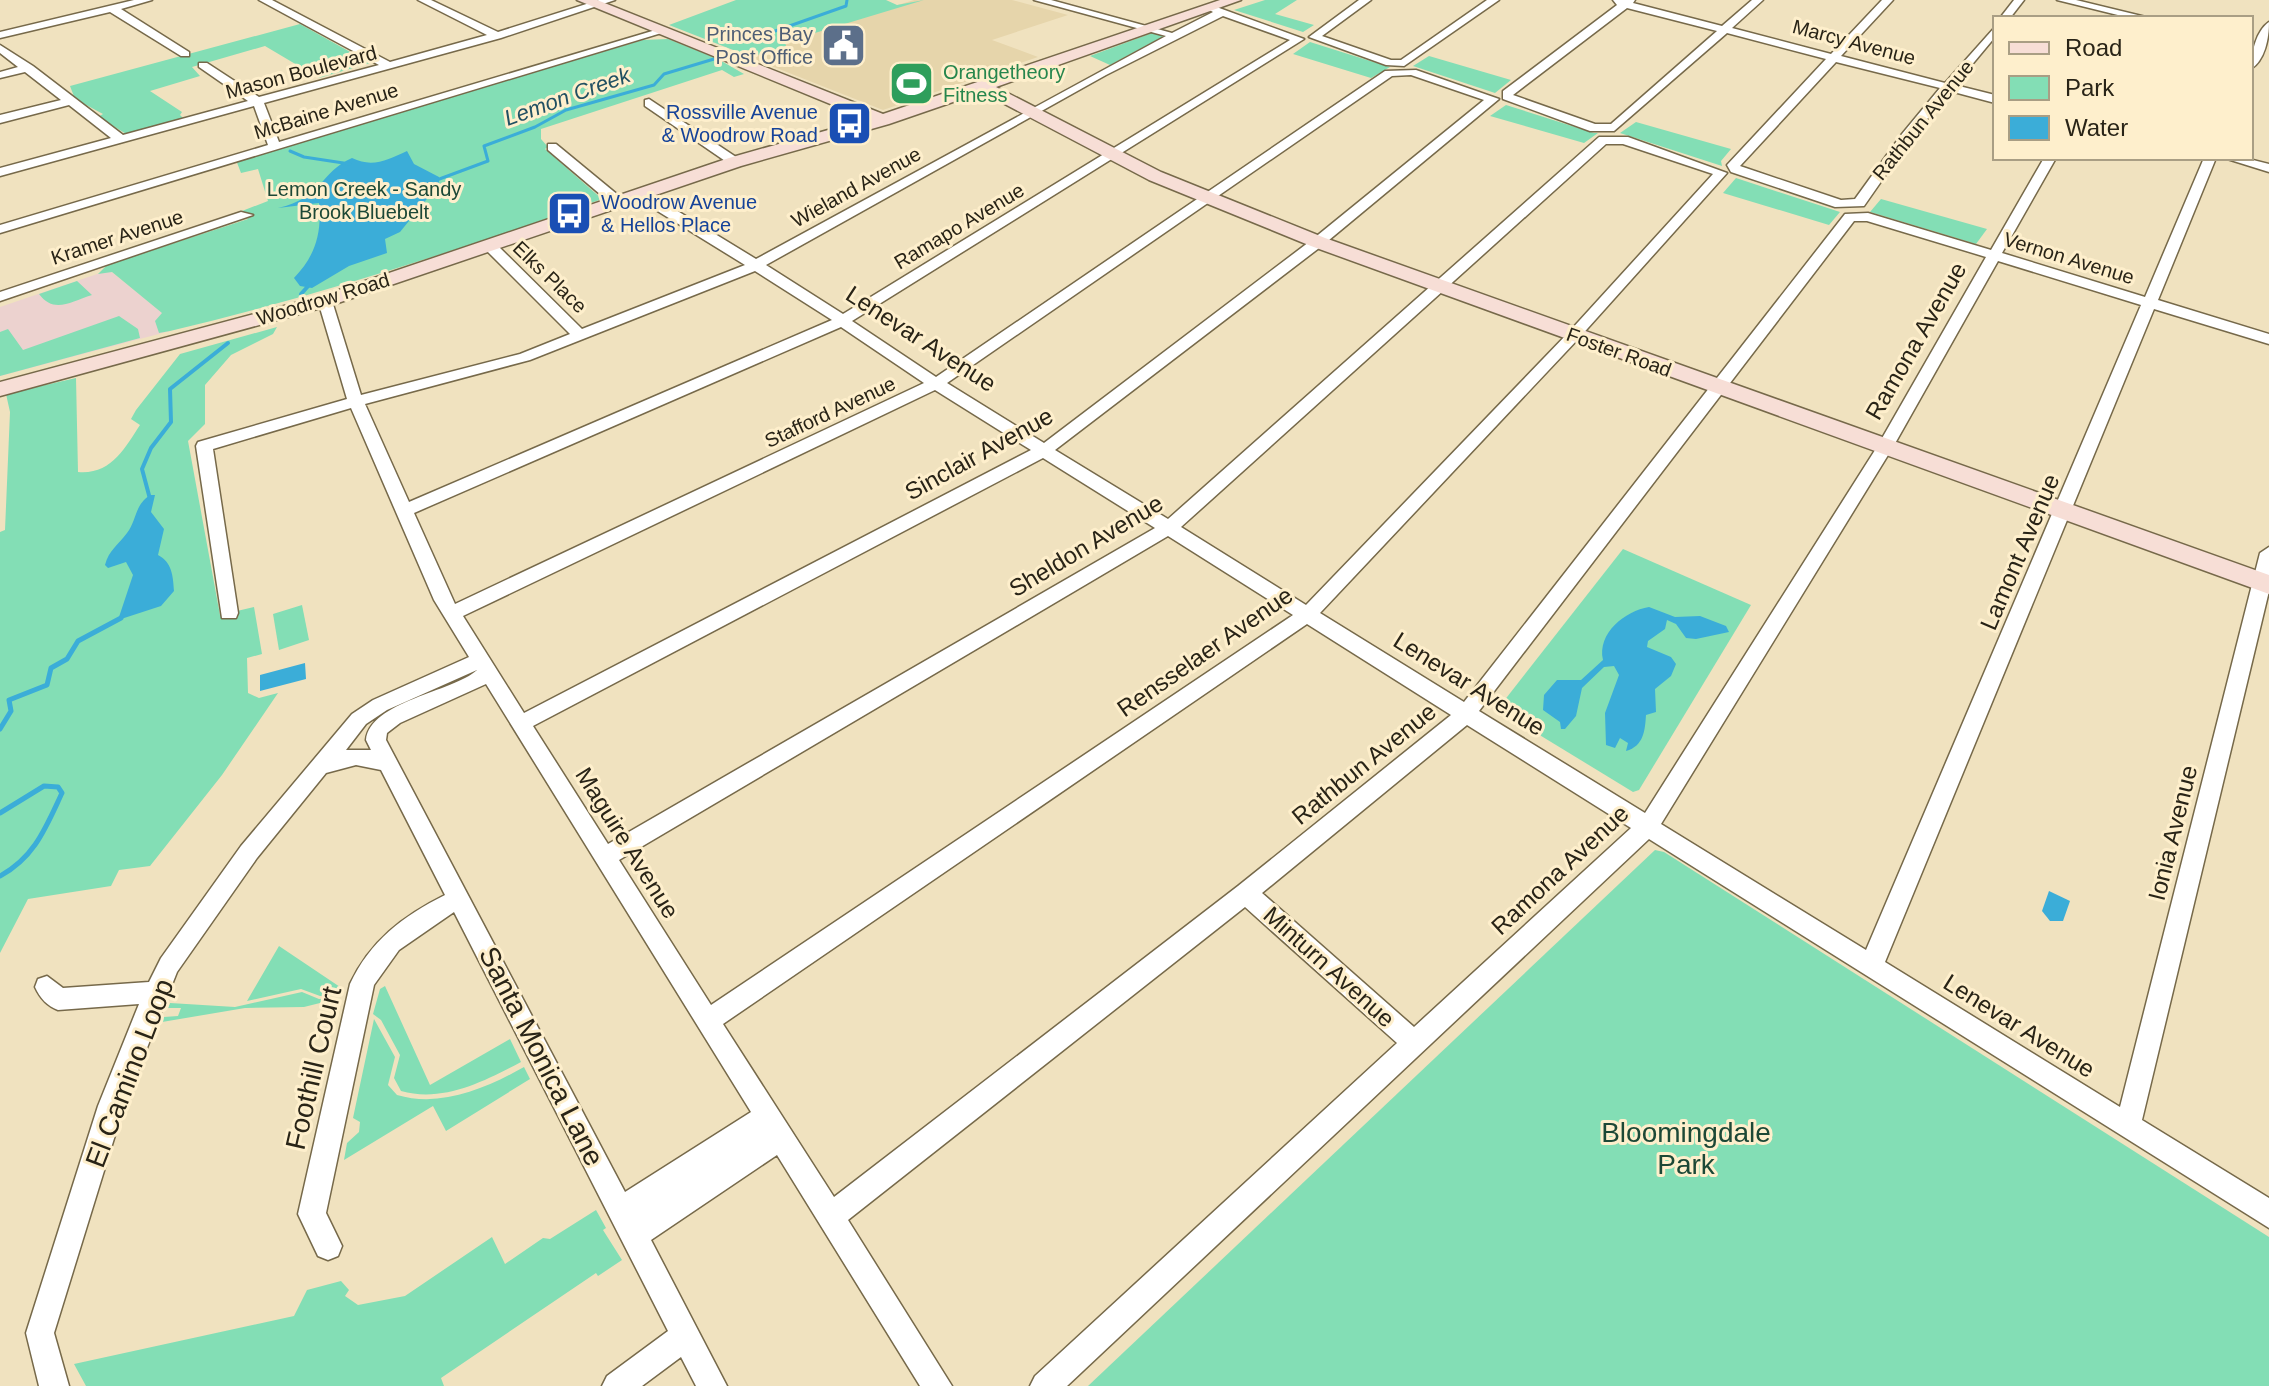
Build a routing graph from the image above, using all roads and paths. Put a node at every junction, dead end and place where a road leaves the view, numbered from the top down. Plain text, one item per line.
1 (147, 0) edge
2 (264, 0) edge
3 (423, 0) edge
4 (1039, 0) edge
5 (1366, 0) edge
6 (1494, 0) edge
7 (1609, 0) edge
8 (1758, 0) edge
9 (1888, 0) edge
10 (2019, 0) edge
11 (2062, 0) edge
12 (596, 2) edge
13 (1060, 2) edge
14 (1628, 2) edge
15 (1222, 7) edge
16 (111, 8) junction
17 (2140, 15) edge
18 (2007, 16) edge
19 (2269, 25) edge
20 (1147, 29) junction
21 (1724, 29) junction
22 (663, 31) junction
23 (1993, 33) edge
24 (0, 35) edge
25 (497, 36) junction
26 (1174, 36) junction
27 (1306, 38) junction
28 (2260, 42) edge
29 (0, 48) edge
30 (185, 54) dead end
31 (1833, 57) junction
32 (203, 65) dead end
33 (390, 66) junction
34 (1400, 67) junction
35 (29, 68) junction
36 (0, 75) edge
37 (983, 86) junction
38 (1950, 88) junction
39 (1500, 99) junction
40 (1993, 99) edge
41 (67, 102) junction
42 (258, 102) junction
43 (649, 103) dead end
44 (1033, 113) junction
45 (0, 119) edge
46 (883, 120) junction
47 (1608, 133) junction
48 (121, 139) junction
49 (275, 146) junction
50 (552, 147) dead end
51 (1113, 155) junction
52 (2049, 160) edge
53 (2209, 160) edge
54 (2238, 160) edge
55 (741, 166) junction
56 (2269, 168) edge
57 (0, 172) edge
58 (643, 196) junction
59 (1208, 198) junction
60 (619, 203) junction
61 (1853, 210) junction
62 (246, 215) dead end
63 (0, 229) edge
64 (1318, 242) junction
65 (490, 246) junction
66 (1996, 256) junction
67 (754, 266) junction
68 (1438, 286) junction
69 (0, 297) edge
70 (325, 301) junction
71 (2150, 303) junction
72 (842, 321) junction
73 (1574, 335) junction
74 (582, 337) junction
75 (2269, 339) edge
76 (939, 382) junction
77 (1721, 388) junction
78 (0, 389) edge
79 (355, 400) junction
80 (1885, 447) junction
81 (1045, 450) junction
82 (403, 511) junction
83 (2062, 511) junction
84 (1169, 528) junction
85 (2269, 553) edge
86 (2265, 583) edge
87 (229, 613) dead end
88 (451, 614) junction
89 (1308, 614) junction
90 (485, 667) junction
91 (1466, 714) junction
92 (520, 724) junction
93 (388, 764) junction
94 (318, 769) junction
95 (1649, 825) junction
96 (605, 857) junction
97 (1246, 893) junction
98 (460, 898) junction
99 (1872, 964) junction
100 (47, 987) dead end
101 (156, 992) junction
102 (708, 1021) junction
103 (1413, 1042) junction
104 (774, 1126) junction
105 (2128, 1126) junction
106 (2269, 1214) edge
107 (831, 1216) junction
108 (628, 1223) junction
109 (328, 1246) dead end
110 (687, 1335) junction
111 (54, 1386) edge
112 (617, 1386) edge
113 (712, 1386) edge
114 (937, 1386) edge
115 (1045, 1386) edge

1 - 16 street
2 - 33 street
3 - 25 street
4 - 13 street
5 - 27 street, Ramapo Avenue
6 - 34 street, Stafford Avenue
7 - 14 street, Marcy Avenue
8 - 21 street, Sheldon Avenue
9 - 31 street
10 - 18 street
11 - 17 street
12 - 22 street
12 - 25 street, Mason Boulevard
13 - 20 street
14 - 21 street, Marcy Avenue
14 - 39 street, Sinclair Avenue
15 - 20 street, Woodrow Road
15 - 26 street, Wieland Avenue
15 - 27 street
16 - 24 street
16 - 30 street
19 - 28 street
20 - 26 street
20 - 37 street, Woodrow Road
21 - 31 street, Marcy Avenue
21 - 47 street, Sheldon Avenue
22 - 46 street
22 - 49 street, McBaine Avenue
23 - 38 street, Rathbun Avenue
25 - 33 street, Mason Boulevard
26 - 44 street, Wieland Avenue
27 - 34 street
27 - 51 street, Ramapo Avenue
29 - 35 street
31 - 38 street, Marcy Avenue
31 - 61 street, Vernon Avenue
32 - 42 street
33 - 42 street, Mason Boulevard
34 - 39 street
34 - 59 street, Stafford Avenue
35 - 36 street
35 - 41 street
37 - 44 street, Foster Road
37 - 46 street, Woodrow Road
38 - 40 street, Marcy Avenue
38 - 61 street, Rathbun Avenue
39 - 47 street
39 - 64 street, Sinclair Avenue
41 - 45 street
41 - 48 street
42 - 48 street, Mason Boulevard
42 - 49 street
43 - 55 street
44 - 51 street, Foster Road
44 - 67 street, Wieland Avenue
46 - 55 street, Woodrow Road
47 - 68 street, Sheldon Avenue
47 - 73 street, Rensselaer Avenue
48 - 57 street, Mason Boulevard
49 - 63 street, McBaine Avenue
50 - 60 street
51 - 59 street, Foster Road
51 - 72 street, Ramapo Avenue
52 - 66 street, Ramona Avenue
53 - 71 street, Lamont Avenue
54 - 56 street
55 - 58 street, Woodrow Road
58 - 60 street, Woodrow Road
58 - 67 street, Lenevar Avenue
59 - 64 street, Foster Road
59 - 76 street, Stafford Avenue
60 - 65 street, Woodrow Road
61 - 66 street, Vernon Avenue
61 - 77 street, Rathbun Avenue
62 - 69 street, Kramer Avenue
64 - 68 street, Foster Road
64 - 81 street, Sinclair Avenue
65 - 70 street, Woodrow Road
65 - 74 street, Elks Place
66 - 71 street, Vernon Avenue
66 - 80 street, Ramona Avenue
67 - 72 street, Lenevar Avenue
67 - 74 street, Wieland Avenue
68 - 73 street, Foster Road
68 - 84 street, Sheldon Avenue
70 - 78 street, Woodrow Road
70 - 79 street, Maguire Avenue
71 - 75 street, Vernon Avenue
71 - 83 street, Lamont Avenue
72 - 76 street, Lenevar Avenue
72 - 82 street, Ramapo Avenue
73 - 77 street, Foster Road
73 - 89 street, Rensselaer Avenue
74 - 79 street, Wieland Avenue
76 - 81 street, Lenevar Avenue
76 - 88 street, Stafford Avenue
77 - 80 street, Foster Road
77 - 91 street, Rathbun Avenue
79 - 82 street, Maguire Avenue
79 - 87 street, Wieland Avenue
80 - 83 street, Foster Road
80 - 95 street, Ramona Avenue
81 - 84 street, Lenevar Avenue
81 - 92 street, Sinclair Avenue
82 - 88 street, Maguire Avenue
83 - 86 street, Foster Road
83 - 99 street, Lamont Avenue
84 - 89 street, Lenevar Avenue
84 - 96 street, Sheldon Avenue
85 - 86 street, Ionia Avenue
86 - 105 street, Ionia Avenue
88 - 90 street, Maguire Avenue
89 - 91 street, Lenevar Avenue
89 - 102 street, Rensselaer Avenue
90 - 92 street, Maguire Avenue
90 - 93 street, Santa Monica Lane
90 - 94 street, El Camino Loop
91 - 95 street, Lenevar Avenue
91 - 97 street, Rathbun Avenue
92 - 96 street, Maguire Avenue
93 - 94 street
93 - 98 street, Santa Monica Lane
94 - 101 street, El Camino Loop
95 - 99 street, Lenevar Avenue
95 - 103 street, Ramona Avenue
96 - 102 street, Maguire Avenue
97 - 103 street, Minturn Avenue
97 - 107 street, Rathbun Avenue
98 - 108 street, Santa Monica Lane
98 - 109 street, Foothill Court
99 - 105 street, Lenevar Avenue
100 - 101 street
101 - 111 street, El Camino Loop
102 - 104 street, Maguire Avenue
103 - 115 street, Ramona Avenue
104 - 107 street, Maguire Avenue
104 - 108 street
105 - 106 street, Lenevar Avenue
107 - 114 street, Maguire Avenue
108 - 110 street, Santa Monica Lane
110 - 112 street
110 - 113 street, Santa Monica Lane

